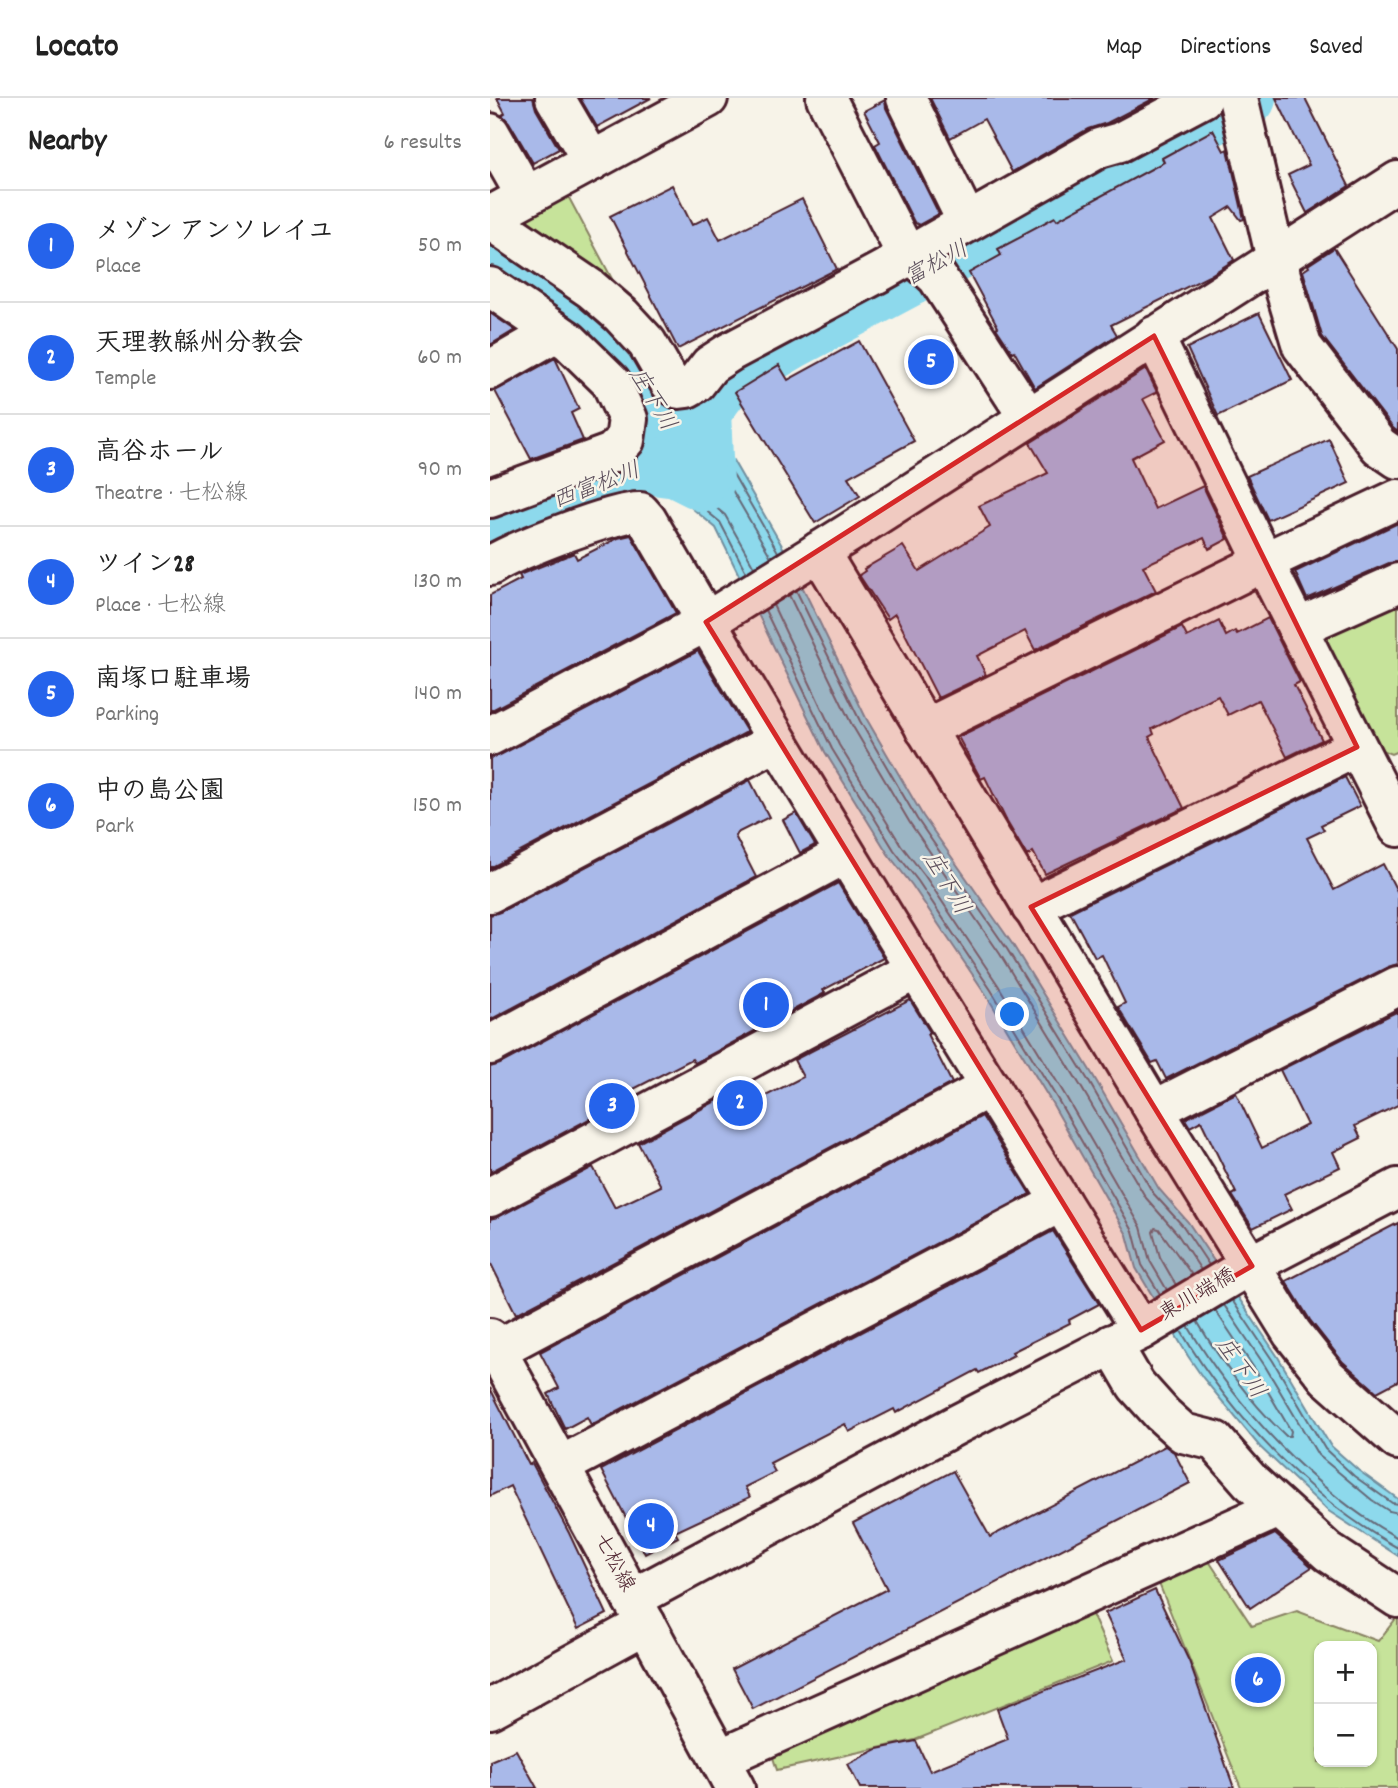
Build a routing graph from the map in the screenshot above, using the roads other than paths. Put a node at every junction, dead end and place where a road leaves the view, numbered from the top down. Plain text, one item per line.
1 (555, 98) edge
2 (708, 98) edge
3 (826, 98) edge
4 (906, 98) edge
5 (1203, 98) edge
6 (1240, 104) edge
7 (490, 133) edge
8 (592, 160) junction
9 (1398, 181) edge
10 (526, 196) junction
11 (490, 218) edge
12 (967, 222) junction
13 (1276, 259) junction
14 (921, 263) junction
15 (490, 287) edge
16 (556, 332) junction
17 (1154, 336) junction
18 (490, 370) edge
19 (1028, 417) junction
20 (1398, 459) edge
21 (490, 498) edge
22 (1398, 499) edge
23 (812, 555) junction
24 (1264, 562) junction
25 (490, 566) edge
26 (1398, 583) edge
27 (714, 617) junction
28 (1297, 628) junction
29 (925, 730) junction
30 (490, 736) edge
31 (777, 741) junction
32 (1357, 747) junction
33 (1386, 774) edge
34 (1398, 827) edge
35 (845, 854) junction
36 (490, 893) edge
37 (1031, 906) junction
38 (917, 970) junction
39 (1398, 986) edge
40 (490, 1045) edge
41 (990, 1087) junction
42 (1154, 1110) junction
43 (1398, 1188) edge
44 (490, 1197) edge
45 (1061, 1202) junction
46 (1249, 1267) junction
47 (1135, 1332) junction
48 (493, 1344) edge
49 (1389, 1421) edge
50 (560, 1466) junction
51 (1279, 1508) junction
52 (1398, 1598) edge
53 (639, 1612) junction
54 (490, 1709) edge
55 (727, 1773) edge

1 - 8 street
2 - 8 street
3 - 14 street
4 - 12 street
5 - 12 street
6 - 13 street
7 - 10 street
8 - 10 street
9 - 13 street
10 - 11 street
11 - 14 street
12 - 14 street
13 - 17 street
13 - 20 street
14 - 19 street
15 - 16 street
16 - 18 street
16 - 21 street
17 - 19 street
17 - 24 street
19 - 23 street
22 - 24 street
23 - 27 street
23 - 29 street
24 - 28 street
24 - 29 street
25 - 27 street
26 - 28 street
27 - 30 street
27 - 31 street
28 - 32 street
29 - 37 street
31 - 35 street
31 - 36 street
32 - 33 street
32 - 37 street
33 - 34 street
35 - 38 street
35 - 40 street
37 - 42 street
38 - 41 street
38 - 44 street
39 - 42 street
41 - 45 street
41 - 48 street
42 - 46 street
43 - 46 street, 東川端橋
45 - 47 street
45 - 50 street
46 - 47 street, 東川端橋
46 - 49 street
47 - 51 street
47 - 53 street, 東川端橋
48 - 50 street, 七松線
50 - 53 street, 七松線
51 - 52 street
51 - 55 street
53 - 54 street, 東川端橋
53 - 55 street, 七松線

